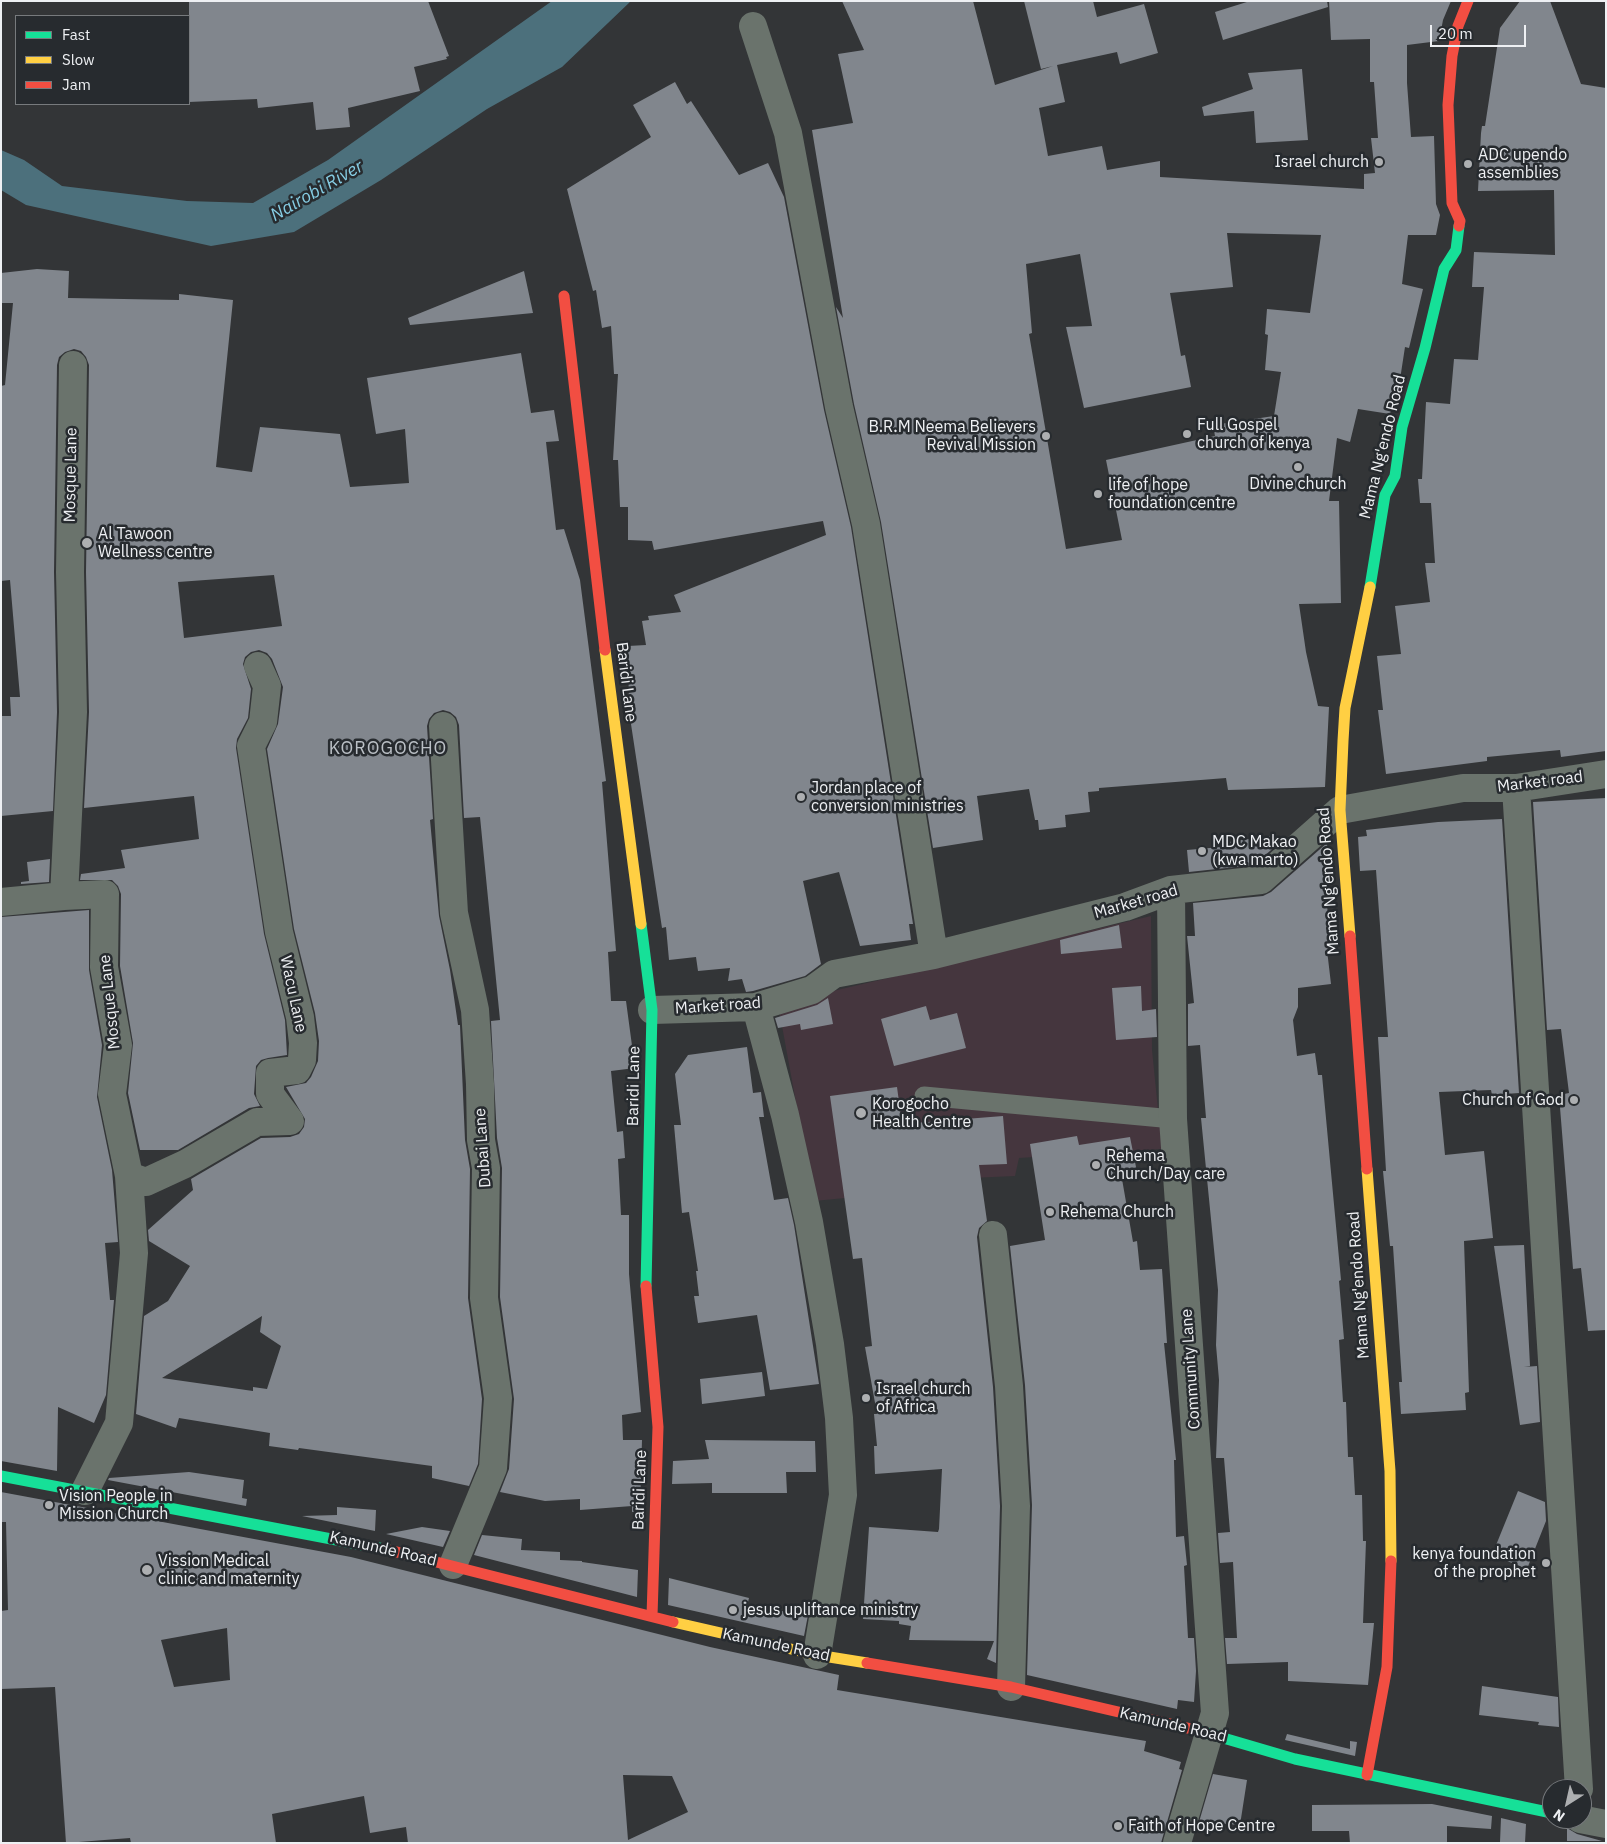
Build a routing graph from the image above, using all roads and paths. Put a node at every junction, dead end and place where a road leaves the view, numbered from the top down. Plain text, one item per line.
1 (1468, 1) edge
2 (753, 26) dead end
3 (564, 296) dead end
4 (73, 365) dead end
5 (258, 666) dead end
6 (443, 726) dead end
7 (1606, 774) edge
8 (1516, 788) junction
9 (1340, 810) junction
10 (1171, 890) junction
11 (64, 896) junction
12 (1, 902) edge
13 (934, 955) junction
14 (756, 1007) junction
15 (652, 1010) junction
16 (924, 1096) dead end
17 (1173, 1119) junction
18 (129, 1176) junction
19 (993, 1235) dead end
20 (1, 1476) edge
21 (85, 1491) junction
22 (453, 1565) junction
23 (652, 1616) junction
24 (817, 1655) junction
25 (1011, 1687) junction
26 (1211, 1733) junction
27 (1367, 1775) junction
28 (1578, 1779) edge
29 (1542, 1811) edge
30 (1592, 1821) edge
31 (1606, 1824) edge
32 (1177, 1843) edge

1 - 9 street, Mama Ng'endo Road
2 - 13 street
3 - 15 street, Baridi Lane
4 - 11 street, Mosque Lane
5 - 18 street, Wacu Lane
6 - 22 street, Dubai Lane
7 - 8 street, Market road
8 - 9 street, Market road
8 - 28 street
9 - 10 street, Market road
9 - 27 street, Mama Ng'endo Road
10 - 13 street, Market road
10 - 17 street, Community Lane
11 - 12 street
11 - 18 street, Mosque Lane
13 - 14 street, Market road
14 - 15 street, Market road
14 - 24 street
15 - 23 street, Baridi Lane
16 - 17 lane
17 - 26 street, Community Lane
18 - 21 street, Mosque Lane
19 - 25 street
20 - 21 street, Kamunde Road
21 - 22 street, Kamunde Road
22 - 23 street, Kamunde Road
23 - 24 street, Kamunde Road
24 - 25 street, Kamunde Road
25 - 26 street, Kamunde Road
26 - 27 street, Kamunde Road
26 - 32 street, Community Lane
27 - 29 street, Kamunde Road
30 - 31 street

